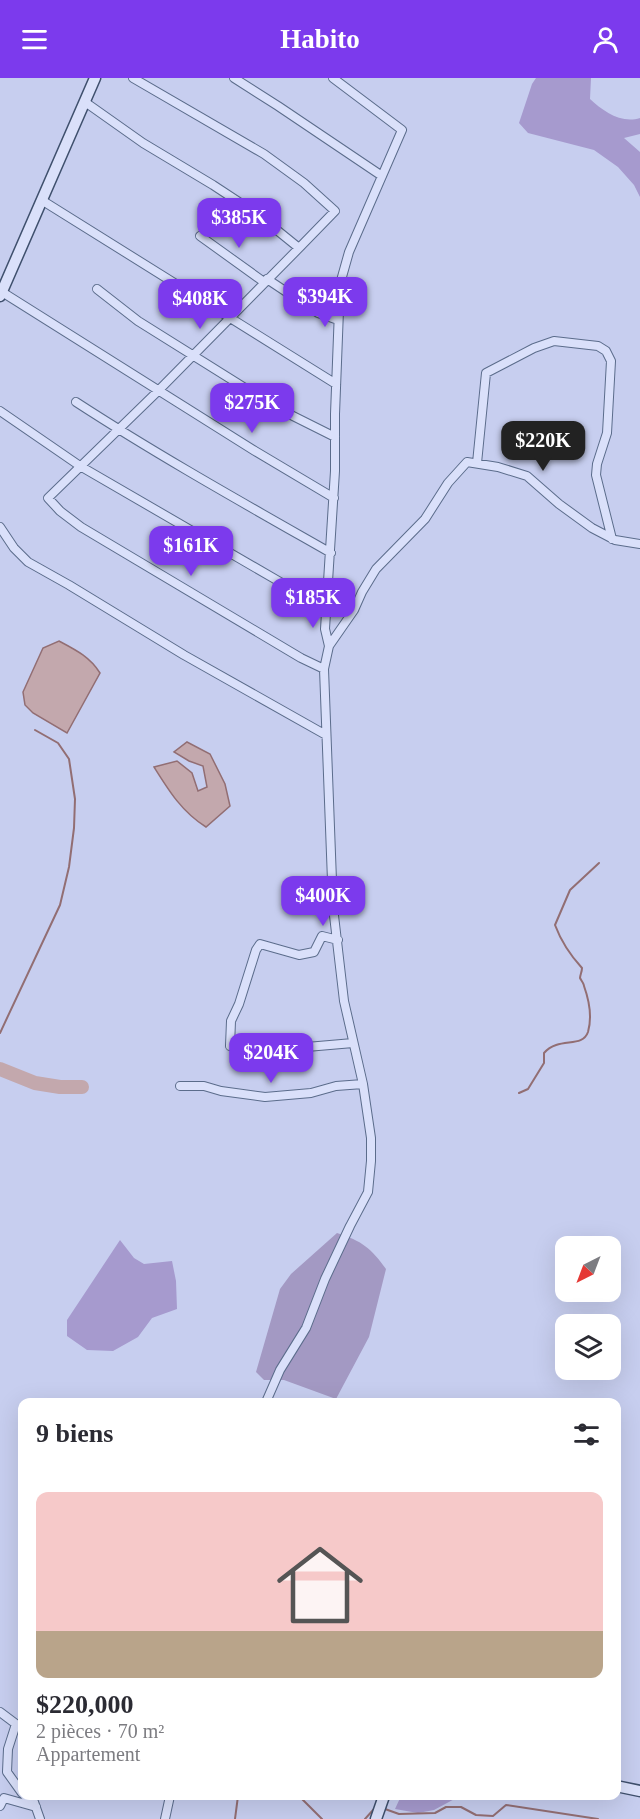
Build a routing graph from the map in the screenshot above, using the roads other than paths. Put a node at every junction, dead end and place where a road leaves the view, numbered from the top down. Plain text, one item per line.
1 (95, 78) edge
2 (133, 78) edge
3 (234, 78) edge
4 (333, 78) edge
5 (86, 102) junction
6 (382, 176) junction
7 (43, 201) junction
8 (200, 236) dead end
9 (299, 248) junction
10 (266, 281) junction
11 (97, 289) dead end
12 (1, 294) edge
13 (230, 317) junction
14 (338, 320) junction
15 (193, 356) junction
16 (336, 384) junction
17 (158, 390) junction
18 (76, 402) dead end
19 (0, 411) edge
20 (119, 430) junction
21 (335, 437) junction
22 (477, 463) junction
23 (81, 466) junction
24 (334, 498) junction
25 (0, 527) edge
26 (612, 539) junction
27 (640, 544) edge
28 (331, 553) junction
29 (327, 610) junction
30 (329, 646) junction
31 (324, 669) junction
32 (326, 735) junction
33 (338, 940) junction
34 (353, 1043) junction
35 (363, 1084) junction
36 (180, 1086) dead end
37 (268, 1398) edge
38 (0, 1712) edge
39 (18, 1724) edge
40 (18, 1727) edge
41 (18, 1786) edge
42 (621, 1787) edge
43 (640, 1791) edge
44 (31, 1800) edge
45 (169, 1800) edge
46 (0, 1806) edge
47 (36, 1807) junction
48 (40, 1819) edge
49 (165, 1819) edge

1 - 5 street
2 - 9 street
3 - 6 street
4 - 6 street
5 - 7 street
5 - 9 street
6 - 14 street
7 - 12 street
7 - 13 street
8 - 10 street
9 - 10 street
10 - 13 street
10 - 14 street
11 - 15 street
12 - 17 street
13 - 15 street
13 - 16 street
14 - 16 street
15 - 17 street
15 - 21 street
16 - 21 street
17 - 20 street
17 - 24 street
18 - 20 street
19 - 23 street
20 - 23 street
20 - 28 street
21 - 24 street
22 - 26 street
22 - 26 street
22 - 30 street
23 - 29 street
23 - 31 street
24 - 28 street
25 - 32 street
26 - 27 street
28 - 29 street
29 - 30 street
30 - 31 street
31 - 32 street
32 - 33 street
33 - 34 street
33 - 34 street
34 - 35 street
35 - 36 street
35 - 37 street
38 - 39 street
40 - 41 street
42 - 43 street
44 - 47 street
45 - 49 street
46 - 47 street
47 - 48 street

